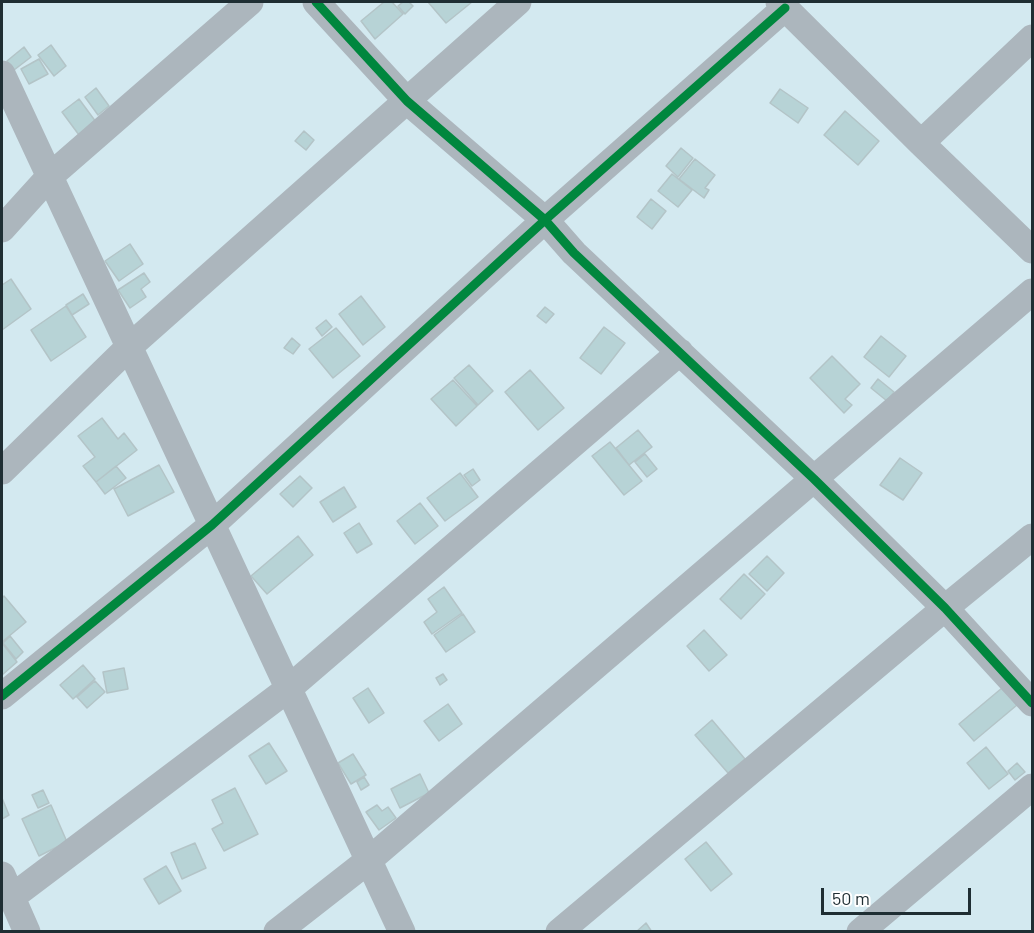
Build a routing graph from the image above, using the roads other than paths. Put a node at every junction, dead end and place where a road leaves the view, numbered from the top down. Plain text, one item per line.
1 (250, 2) edge
2 (316, 2) edge
3 (518, 2) edge
4 (782, 5) edge
5 (1032, 38) edge
6 (2, 74) edge
7 (407, 101) junction
8 (921, 143) junction
9 (49, 177) junction
10 (545, 220) junction
11 (2, 229) edge
12 (1032, 250) edge
13 (1032, 292) edge
14 (128, 348) junction
15 (680, 352) junction
16 (2, 471) edge
17 (814, 479) junction
18 (212, 525) junction
19 (1032, 537) edge
20 (945, 608) junction
21 (288, 689) junction
22 (2, 696) edge
23 (1032, 703) edge
24 (1032, 787) edge
25 (369, 860) junction
26 (7, 886) edge
27 (27, 932) edge
28 (277, 932) edge
29 (402, 932) edge
30 (559, 932) edge
31 (860, 932) edge

1 - 9 street
2 - 7 street
3 - 7 street
4 - 8 street
4 - 10 street
5 - 8 street
6 - 9 street
7 - 10 street
7 - 14 street
8 - 12 street
9 - 11 street
9 - 14 street
10 - 15 street
10 - 18 street
13 - 17 street
14 - 16 street
14 - 18 street
15 - 17 street
15 - 21 street
17 - 20 street
17 - 25 street
18 - 21 street
18 - 22 street
19 - 20 street
20 - 23 street
20 - 30 street
21 - 25 street
21 - 26 street
24 - 31 street
25 - 28 street
25 - 29 street
26 - 27 street

